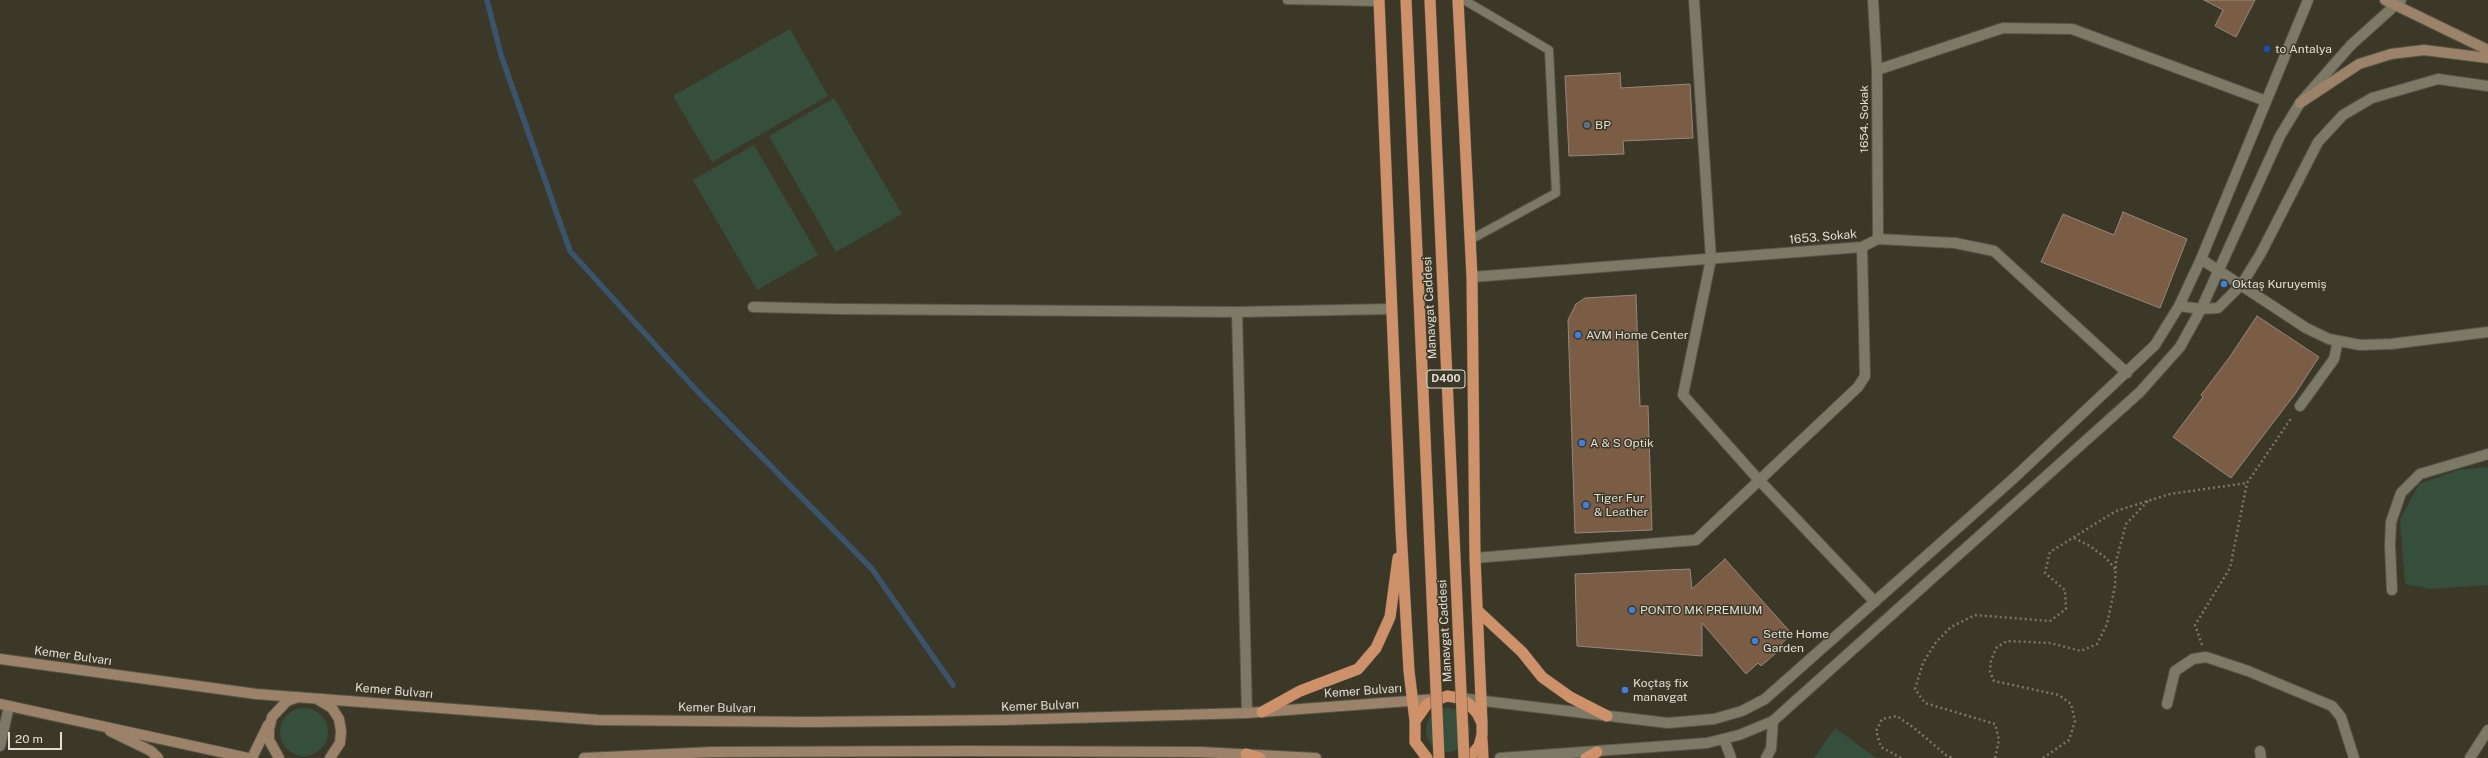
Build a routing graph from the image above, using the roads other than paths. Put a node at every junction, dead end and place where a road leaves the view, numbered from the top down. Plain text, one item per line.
1 (1288, 0) edge
2 (1406, 0) edge
3 (1430, 0) edge
4 (1458, 0) edge
5 (1464, 0) edge
6 (1694, 0) edge
7 (1873, 0) edge
8 (2308, 0) edge
9 (2385, 0) edge
10 (1379, 1) edge
11 (2398, 3) edge
12 (2488, 50) edge
13 (2488, 58) edge
14 (1877, 70) junction
15 (2488, 86) edge
16 (2266, 101) junction
17 (2300, 103) junction
18 (1878, 239) junction
19 (1470, 240) junction
20 (1862, 247) junction
21 (1711, 259) junction
22 (2201, 259) junction
23 (2220, 269) junction
24 (1472, 277) junction
25 (2242, 284) junction
26 (2179, 306) junction
27 (753, 307) dead end
28 (1390, 309) junction
29 (2201, 309) junction
30 (1237, 312) junction
31 (2488, 332) edge
32 (2338, 341) junction
33 (2127, 373) junction
34 (2300, 406) road end
35 (2488, 454) edge
36 (1758, 480) junction
37 (1401, 530) junction
38 (1475, 558) junction
39 (2392, 590) dead end
40 (1875, 602) junction
41 (1479, 612) junction
42 (0, 659) edge
43 (310, 697) junction
44 (1436, 698) junction
45 (1459, 698) junction
46 (1412, 700) junction
47 (1481, 701) junction
48 (2167, 704) dead end
49 (4, 705) edge
50 (1262, 712) junction
51 (1247, 713) junction
52 (1607, 716) junction
53 (272, 718) junction
54 (1415, 721) junction
55 (1773, 722) junction
56 (1482, 723) junction
57 (94, 724) junction
58 (2488, 730) edge
59 (1482, 735) junction
60 (1724, 739) junction
61 (1416, 742) junction
62 (0, 746) edge
63 (1597, 752) junction
64 (713, 755) edge
65 (1200, 755) edge
66 (1239, 755) edge
67 (332, 757) edge
68 (158, 758) edge
69 (248, 758) edge
70 (252, 758) edge
71 (279, 758) edge
72 (584, 758) edge
73 (1260, 758) edge
74 (1316, 758) edge
75 (1416, 758) edge
76 (1427, 758) edge
77 (1439, 758) edge
78 (1464, 758) edge
79 (1469, 758) edge
80 (1483, 758) edge
81 (1500, 758) edge
82 (1586, 758) edge
83 (1731, 758) edge
84 (1766, 758) edge
85 (2354, 758) edge
86 (2470, 758) edge

1 - 10 lane
2 - 77 highway, Manavgat Caddesi / D400, bridge
3 - 78 highway, Manavgat Caddesi / D400, bridge
4 - 19 highway
5 - 19 lane
6 - 21 street
7 - 14 street, 1654. Sokak
8 - 16 street
9 - 11 main road
10 - 28 highway
11 - 12 main road
11 - 17 street
13 - 17 main road
14 - 16 street
14 - 18 street, 1654. Sokak
15 - 25 street
16 - 22 street
17 - 23 street
18 - 20 street, 1653. Sokak
18 - 33 street
19 - 24 highway
20 - 21 street, 1653. Sokak
20 - 36 street
21 - 24 street, 1653. Sokak
21 - 36 street
22 - 23 street
22 - 26 street
23 - 25 street
23 - 29 street
24 - 38 highway
25 - 29 street
25 - 32 street
26 - 29 street
26 - 33 street
27 - 30 street
28 - 30 street
28 - 37 highway
29 - 55 street
30 - 51 street
31 - 32 street
32 - 34 street
33 - 40 street
35 - 39 street
36 - 38 street
36 - 40 street
37 - 46 highway
37 - 50 highway
38 - 41 highway
40 - 52 street
41 - 47 highway
41 - 52 highway
42 - 43 main road, Kemer Bulvarı
43 - 51 main road, Kemer Bulvarı
43 - 53 main road
43 - 67 main road
44 - 45 highway
44 - 46 main road, Kemer Bulvarı
44 - 54 highway
45 - 47 street
45 - 56 highway
46 - 50 main road, Kemer Bulvarı
46 - 54 highway
47 - 52 street
47 - 56 highway
48 - 85 street
49 - 57 main road
49 - 62 street
50 - 51 main road, Kemer Bulvarı
53 - 70 main road
53 - 71 main road
54 - 61 highway
55 - 60 street
55 - 84 street
56 - 59 highway
57 - 68 main road
57 - 69 main road
58 - 86 street
59 - 79 highway
59 - 80 highway
60 - 63 street
60 - 83 street
61 - 75 highway
61 - 76 highway
63 - 81 street
63 - 82 highway
64 - 65 main road
64 - 72 main road
65 - 66 main road
66 - 73 highway
66 - 74 main road

